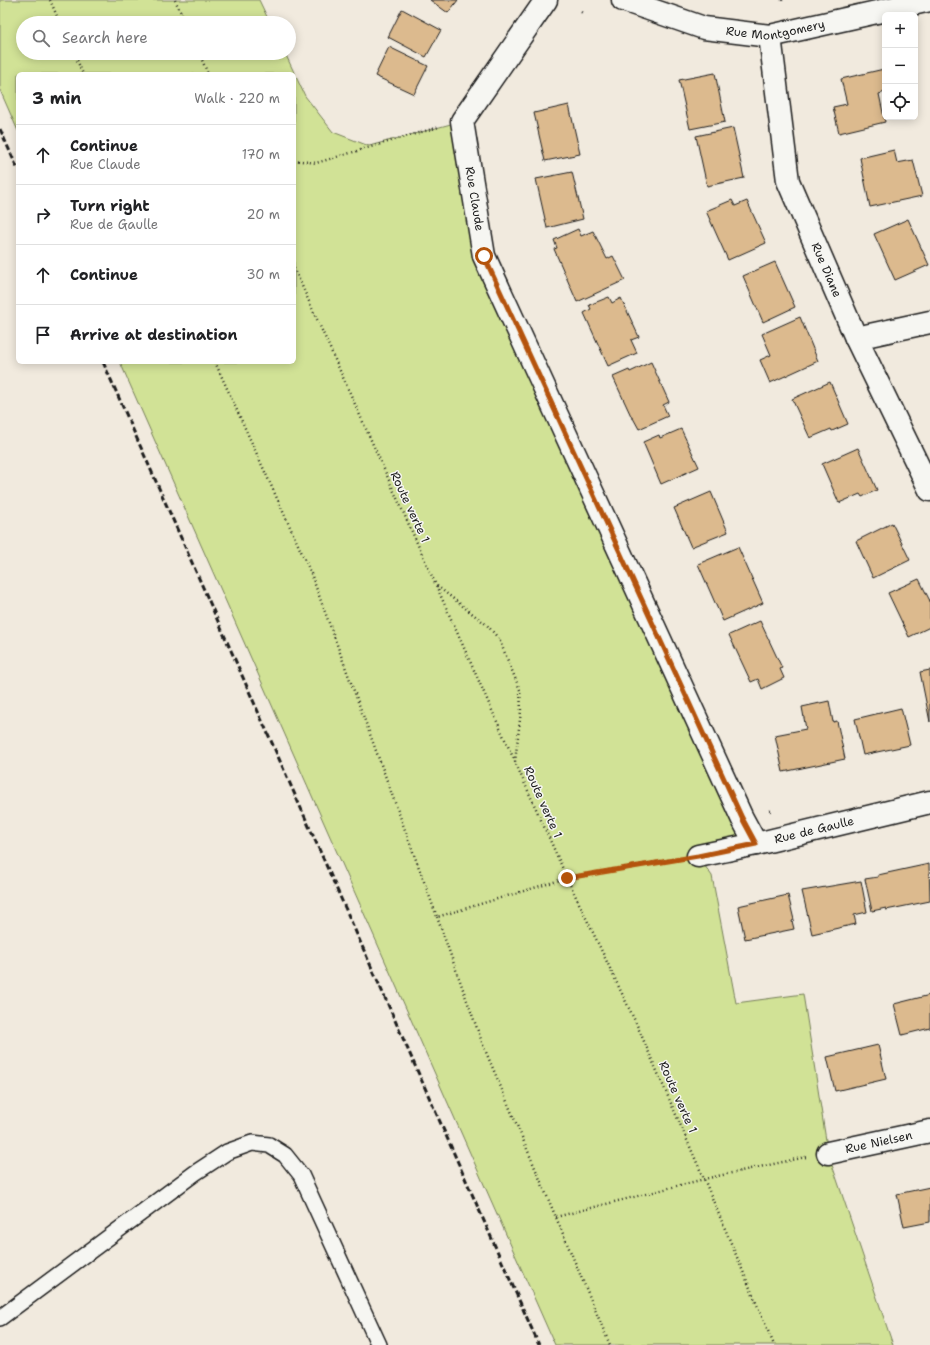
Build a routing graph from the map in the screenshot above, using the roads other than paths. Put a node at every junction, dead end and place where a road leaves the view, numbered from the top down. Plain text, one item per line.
1 (546, 0) edge
2 (623, 0) edge
3 (930, 0) edge
4 (770, 36) junction
5 (930, 322) edge
6 (856, 338) junction
7 (930, 490) edge
8 (930, 802) edge
9 (756, 844) junction
10 (698, 856) road end
11 (930, 1131) edge
12 (828, 1153) road end
13 (0, 1318) edge
14 (379, 1345) edge

1 - 9 street, Rue Claude
2 - 4 street, Rue Montgomery
3 - 4 street, Rue Montgomery
4 - 6 street, Rue Diane
5 - 6 street
6 - 7 street, Rue Diane
8 - 9 street, Rue de Gaulle
9 - 10 street, Rue de Gaulle
11 - 12 street, Rue Nielsen
13 - 14 lane

